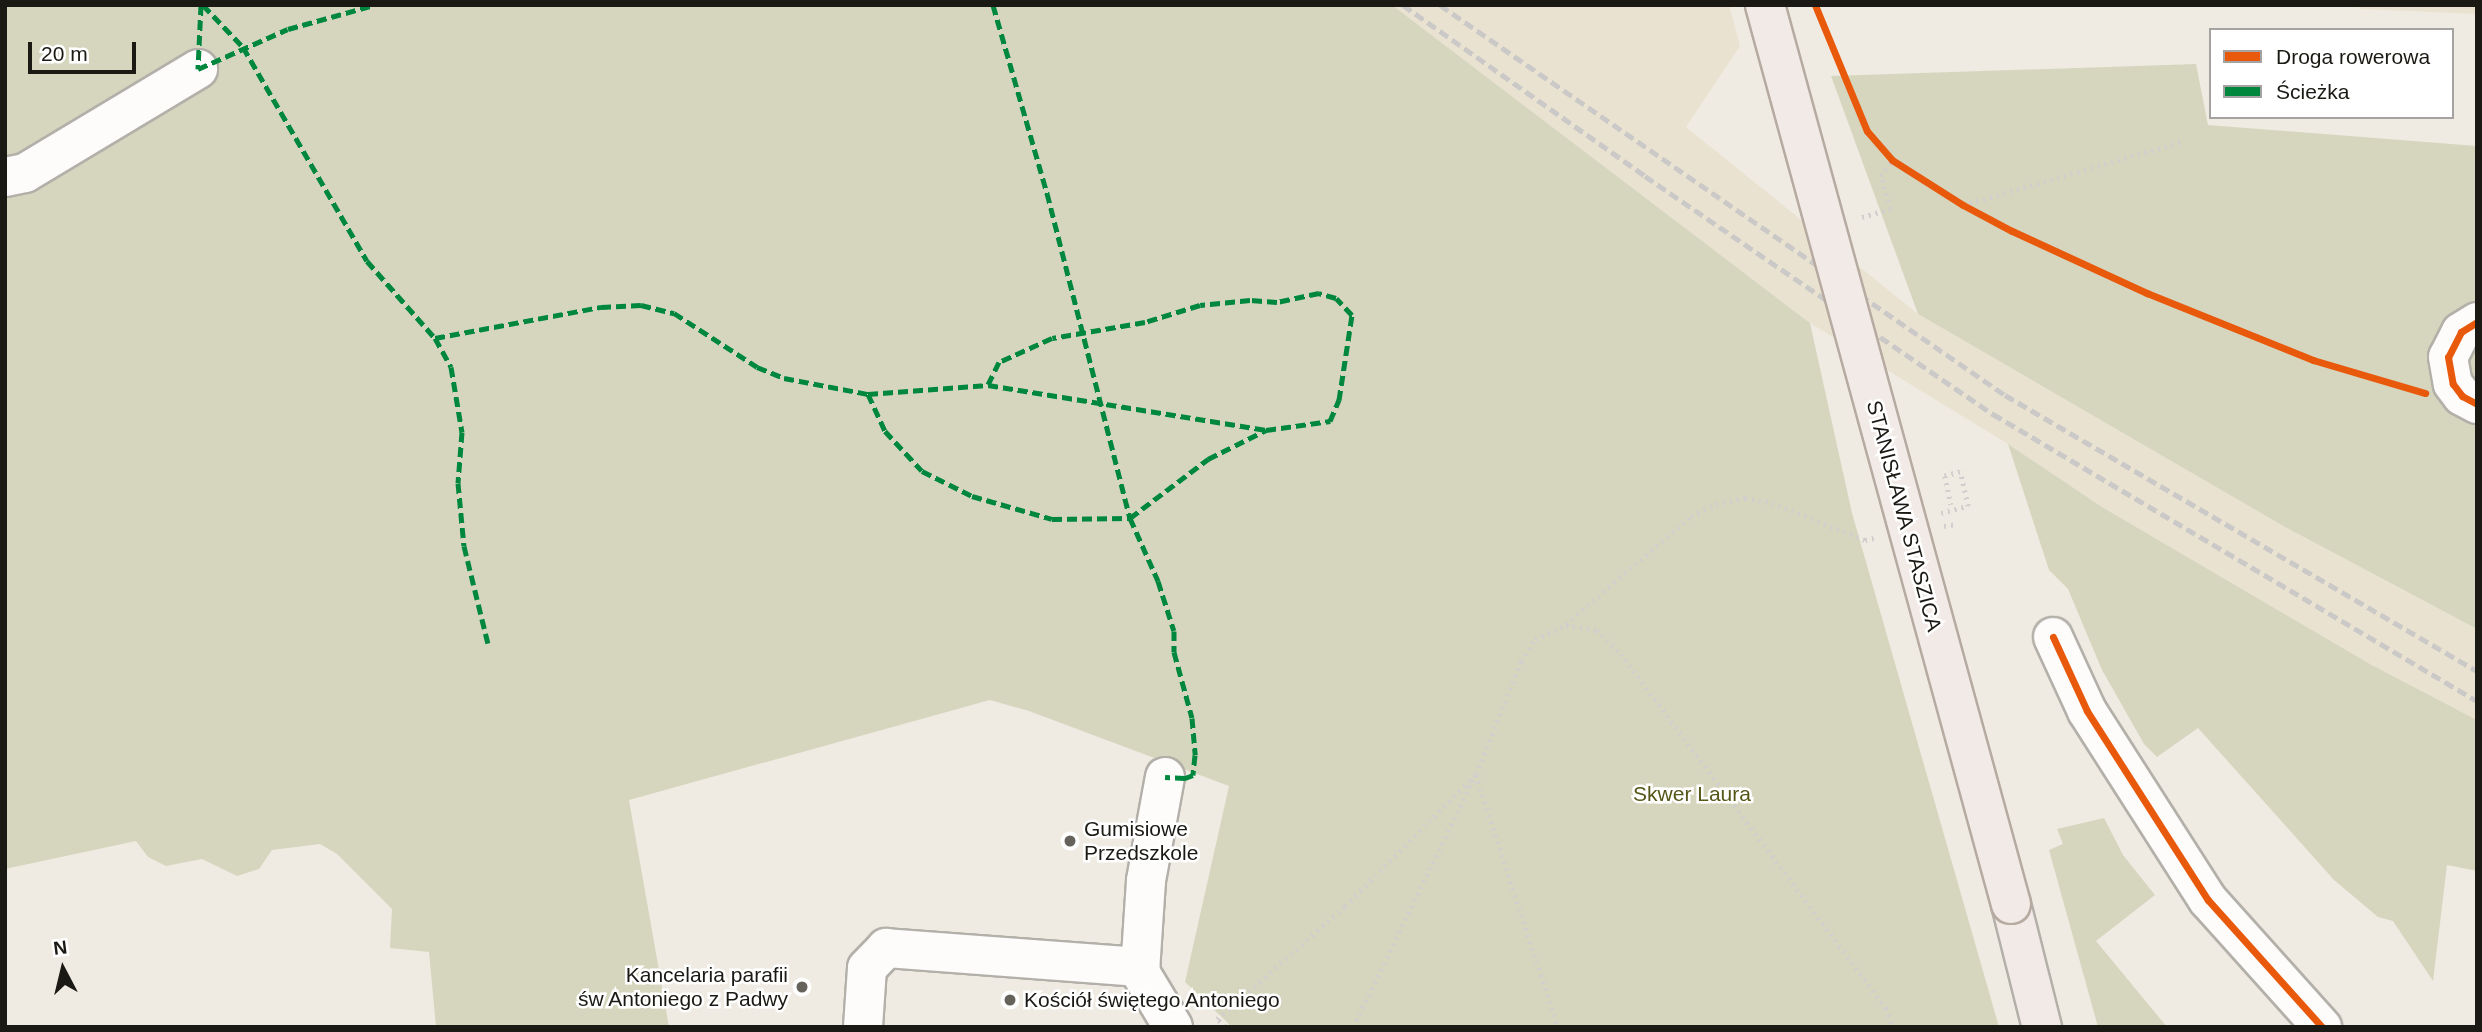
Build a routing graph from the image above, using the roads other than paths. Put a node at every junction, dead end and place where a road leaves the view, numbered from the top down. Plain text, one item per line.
1 (1765, 5) edge
2 (198, 69) dead end
3 (5, 177) edge
4 (2477, 322) edge
5 (2477, 404) edge
6 (2053, 637) dead end
7 (1165, 777) dead end
8 (1140, 967) junction
9 (863, 1027) edge
10 (1173, 1027) edge
11 (2042, 1027) edge
12 (2322, 1027) edge

1 - 11 main road, STANISŁAWA STASZICA, bridge
2 - 3 street
4 - 5 street
6 - 12 street
7 - 8 street
8 - 9 street
8 - 10 street

